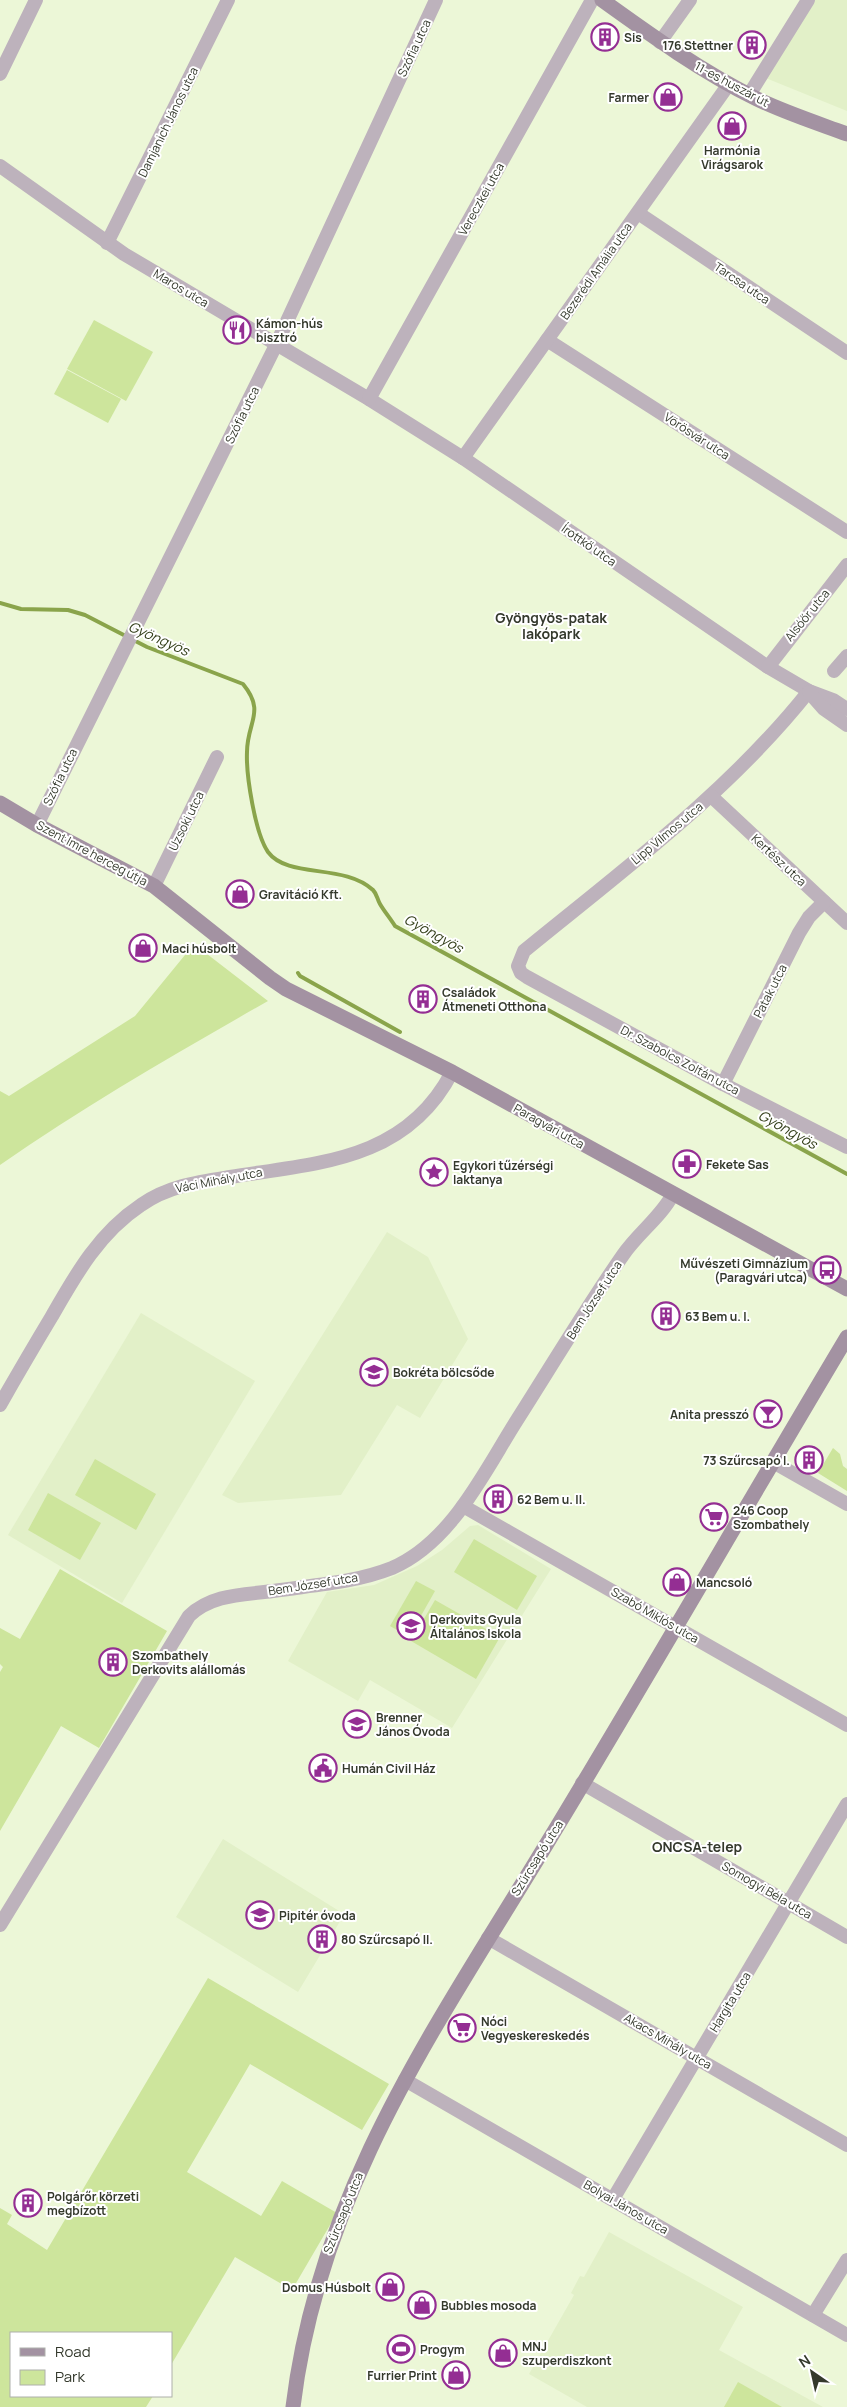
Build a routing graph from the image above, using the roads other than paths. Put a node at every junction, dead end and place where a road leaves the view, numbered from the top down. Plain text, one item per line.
1 (36, 0) edge
2 (228, 0) edge
3 (436, 0) edge
4 (592, 0) edge
5 (602, 0) edge
6 (690, 0) edge
7 (808, 0) edge
8 (660, 42) junction
9 (0, 74) edge
10 (729, 84) junction
11 (750, 95) junction
12 (847, 134) edge
13 (0, 166) edge
14 (638, 213) junction
15 (107, 243) junction
16 (547, 340) junction
17 (276, 345) junction
18 (847, 353) edge
19 (369, 399) junction
20 (463, 458) junction
21 (847, 532) edge
22 (847, 565) edge
23 (847, 656) edge
24 (768, 667) junction
25 (834, 671) dead end
26 (808, 691) junction
27 (847, 708) edge
28 (847, 725) edge
29 (218, 757) dead end
30 (711, 796) junction
31 (0, 803) edge
32 (37, 825) junction
33 (154, 886) junction
34 (824, 902) junction
35 (847, 923) edge
36 (251, 964) joint
37 (518, 966) joint
38 (452, 1072) junction
39 (723, 1084) junction
40 (847, 1147) edge
41 (673, 1194) junction
42 (847, 1289) edge
43 (847, 1337) edge
44 (0, 1405) edge
45 (773, 1462) junction
46 (847, 1504) edge
47 (463, 1506) junction
48 (675, 1626) junction
49 (847, 1725) edge
50 (582, 1783) junction
51 (847, 1804) edge
52 (788, 1903) junction
53 (0, 1925) edge
54 (847, 1937) edge
55 (488, 1938) junction
56 (696, 2058) junction
57 (406, 2080) junction
58 (847, 2145) edge
59 (612, 2199) junction
60 (847, 2260) edge
61 (813, 2315) junction
62 (847, 2335) edge
63 (293, 2407) edge

1 - 9 street
2 - 15 street, Damjanich János utca
3 - 17 street, Szófia utca
4 - 19 street, Vereczkei utca
5 - 8 street, 11-es huszár út
6 - 8 street
7 - 11 street
8 - 10 street, 11-es huszár út
10 - 11 street, 11-es huszár út
10 - 14 street, Bezerédi Amália utca
11 - 12 street, 11-es huszár út
13 - 15 street, Maros utca
14 - 16 street, Bezerédi Amália utca
14 - 18 street, Tarcsa utca
15 - 17 street, Maros utca
16 - 20 street, Bezerédi Amália utca
16 - 21 street, Vörösvár utca
17 - 19 street, Maros utca
17 - 32 street, Szófia utca
19 - 20 street, Írottkő utca
20 - 24 street, Írottkő utca
22 - 24 street, Alsóőr utca
23 - 25 street
24 - 26 street, Írottkő utca
26 - 27 street
26 - 28 street
26 - 30 street, Lipp Vilmos utca
29 - 33 street, Uzsoki utca
30 - 34 street, Kertész utca
30 - 37 street, Lipp Vilmos utca
31 - 32 street, Szent Imre herceg útja
32 - 33 street, Szent Imre herceg útja
33 - 36 street, Szent Imre herceg útja
34 - 35 street, Kertész utca
34 - 39 street, Patak utca
36 - 38 street, Paragvári utca
37 - 39 street, Dr. Szabolcs Zoltán utca
38 - 41 street, Paragvári utca
38 - 44 street, Váci Mihály utca
39 - 40 street, Dr. Szabolcs Zoltán utca
41 - 42 street, Paragvári utca
41 - 47 street, Bem József utca
43 - 45 street, Szűrcsapó utca
45 - 46 street
45 - 48 street, Szűrcsapó utca
47 - 48 street, Szabó Miklós utca
47 - 53 street, Bem József utca
48 - 49 street, Szabó Miklós utca
48 - 50 street, Szűrcsapó utca
50 - 52 street, Somogyi Béla utca
50 - 55 street, Szűrcsapó utca
51 - 52 street, Hargita utca
52 - 54 street, Somogyi Béla utca
52 - 56 street, Hargita utca
55 - 56 street, Akacs Mihály utca
55 - 57 street, Szűrcsapó utca
56 - 58 street, Akacs Mihály utca
56 - 59 street, Hargita utca
57 - 59 street, Bolyai János utca
57 - 63 street, Szűrcsapó utca
59 - 61 street, Bolyai János utca
60 - 61 street
61 - 62 street, Bolyai János utca

